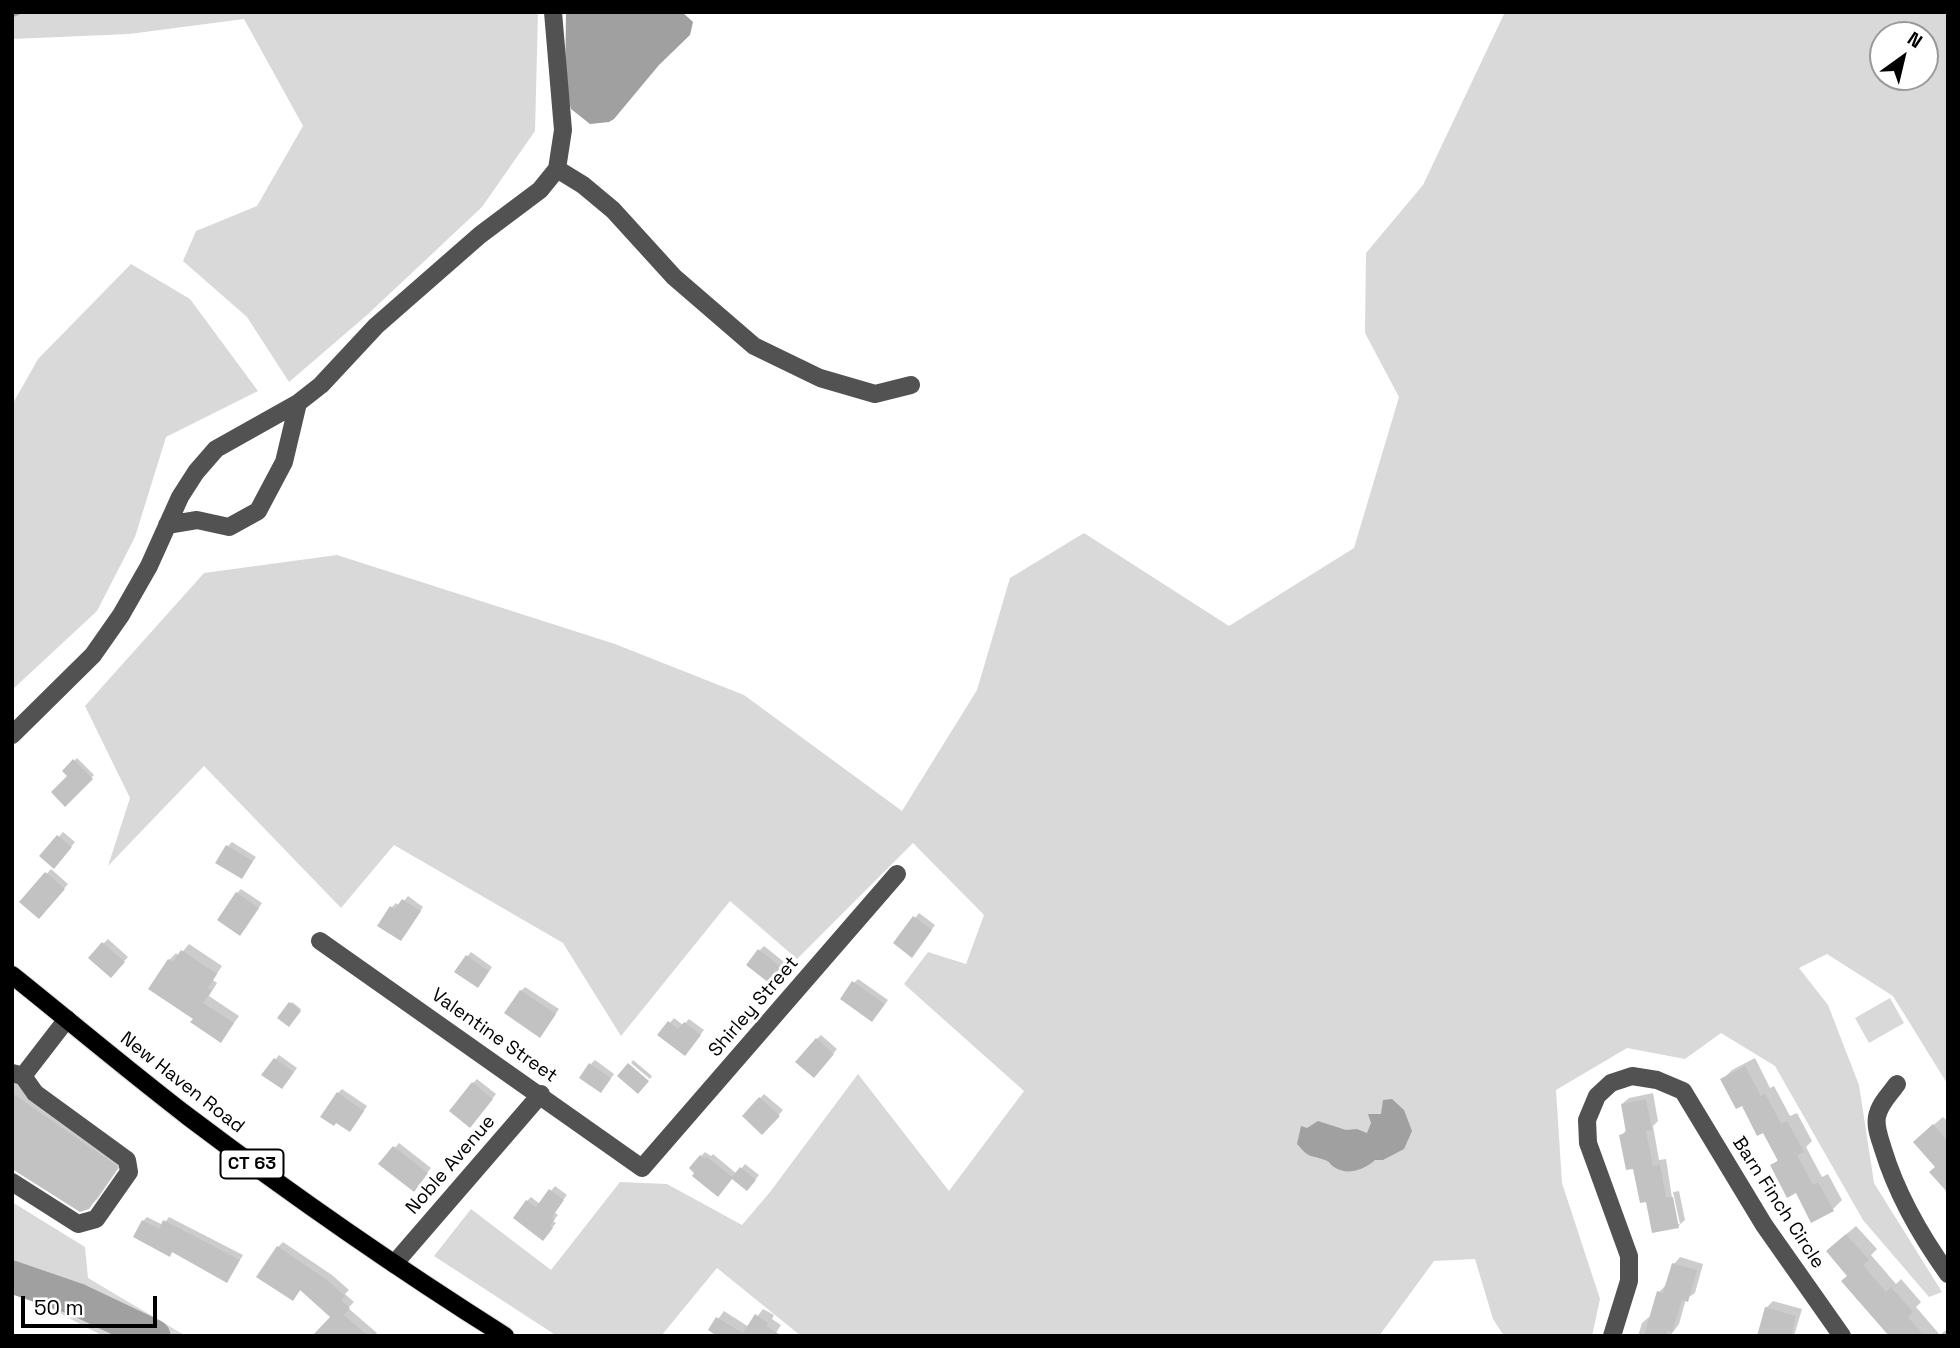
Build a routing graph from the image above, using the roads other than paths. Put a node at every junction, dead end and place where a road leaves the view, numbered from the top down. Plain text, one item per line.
1 (553, 12) edge
2 (557, 169) junction
3 (911, 384) dead end
4 (298, 403) junction
5 (167, 525) junction
6 (12, 736) edge
7 (897, 874) dead end
8 (320, 941) dead end
9 (12, 975) edge
10 (67, 1019) junction
11 (18, 1075) edge
12 (1897, 1084) dead end
13 (541, 1094) junction
14 (642, 1168) joint
15 (12, 1182) edge
16 (394, 1264) junction
17 (1948, 1275) edge
18 (505, 1336) edge
19 (1612, 1336) edge
20 (1842, 1336) edge

1 - 2 street
2 - 3 street
2 - 4 street
4 - 5 street
4 - 5 street
5 - 6 street
7 - 14 street, Shirley Street
8 - 13 street, Valentine Street
9 - 10 main road, New Haven Road / CT 63
10 - 11 street
10 - 16 main road, New Haven Road / CT 63
11 - 15 street
12 - 17 street
13 - 14 street, Valentine Street
13 - 16 street, Noble Avenue
16 - 18 main road, New Haven Road / CT 63
19 - 20 street, Barn Finch Circle

